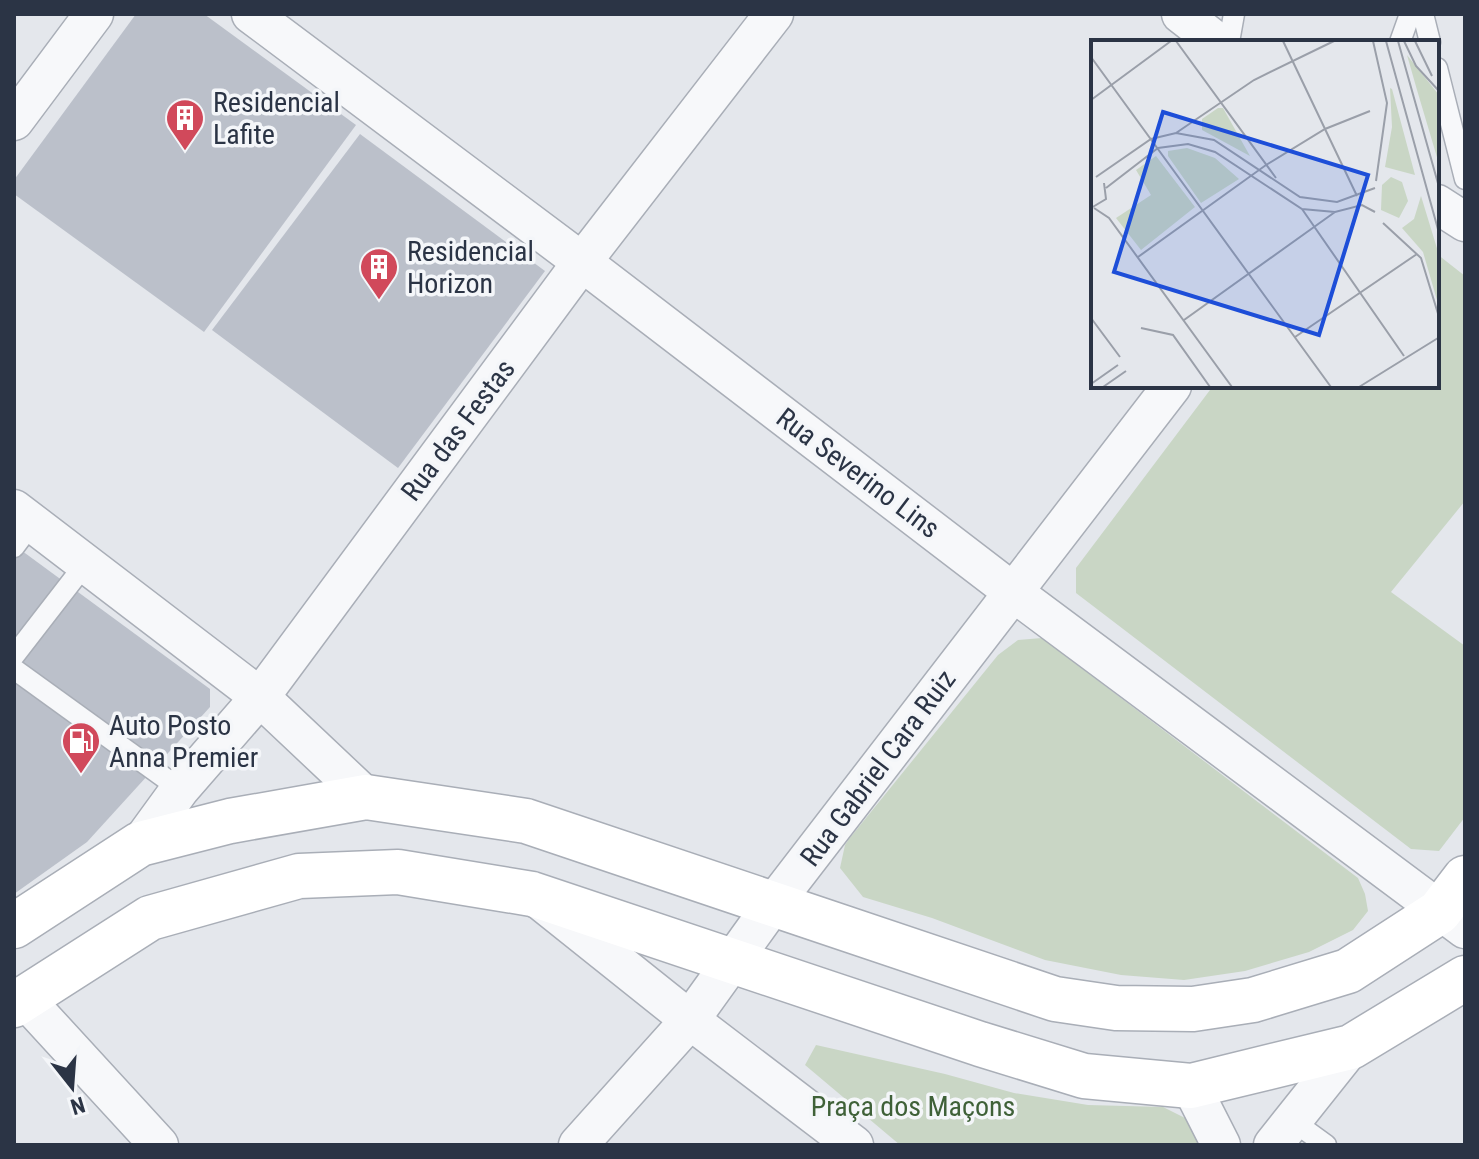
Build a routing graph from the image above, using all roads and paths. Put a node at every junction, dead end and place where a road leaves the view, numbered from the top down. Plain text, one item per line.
1 (94, 14) edge
2 (251, 14) edge
3 (774, 14) edge
4 (1181, 14) edge
5 (1234, 14) edge
6 (1410, 14) edge
7 (1423, 14) edge
8 (1214, 40) edge
9 (1229, 40) edge
10 (1401, 40) edge
11 (1430, 40) edge
12 (1439, 76) edge
13 (14, 121) edge
14 (1465, 179) edge
15 (1439, 205) edge
16 (1465, 222) edge
17 (582, 262) junction
18 (1170, 388) edge
19 (20, 526) edge
20 (86, 563) junction
21 (1013, 592) junction
22 (14, 656) edge
23 (14, 669) edge
24 (260, 697) junction
25 (180, 789) junction
26 (366, 797) junction
27 (140, 844) junction
28 (532, 894) junction
29 (774, 903) junction
30 (1456, 906) edge
31 (14, 926) edge
32 (731, 960) junction
33 (1465, 978) edge
34 (19, 1002) edge
35 (690, 1020) junction
36 (1351, 1047) junction
37 (1191, 1086) junction
38 (1283, 1133) edge
39 (159, 1145) edge
40 (578, 1145) edge
41 (854, 1145) edge
42 (1221, 1145) edge
43 (1326, 1145) edge

1 - 13 street
2 - 17 street, Rua Severino Lins
3 - 17 street, Rua das Festas
4 - 8 street
5 - 9 lane
6 - 10 lane
7 - 11 lane
12 - 14 lane
15 - 16 street
17 - 21 street, Rua Severino Lins
17 - 24 street, Rua das Festas
18 - 21 street, Rua Gabriel Cara Ruiz
19 - 20 street
20 - 22 lane
20 - 24 street
21 - 29 street, Rua Gabriel Cara Ruiz
21 - 30 street, Rua Severino Lins
23 - 25 lane
24 - 25 street, Rua das Festas
24 - 26 street
25 - 27 street, Rua das Festas
26 - 27 main road
26 - 29 main road
27 - 31 main road
28 - 32 main road
28 - 34 main road
28 - 35 street
29 - 30 main road
29 - 32 street, Rua Gabriel Cara Ruiz
32 - 35 street, Rua Gabriel Cara Ruiz
32 - 37 main road
33 - 36 main road
34 - 39 street
35 - 40 street, Rua Gabriel Cara Ruiz
35 - 41 street
36 - 37 main road
36 - 38 street
37 - 42 street
38 - 43 lane

